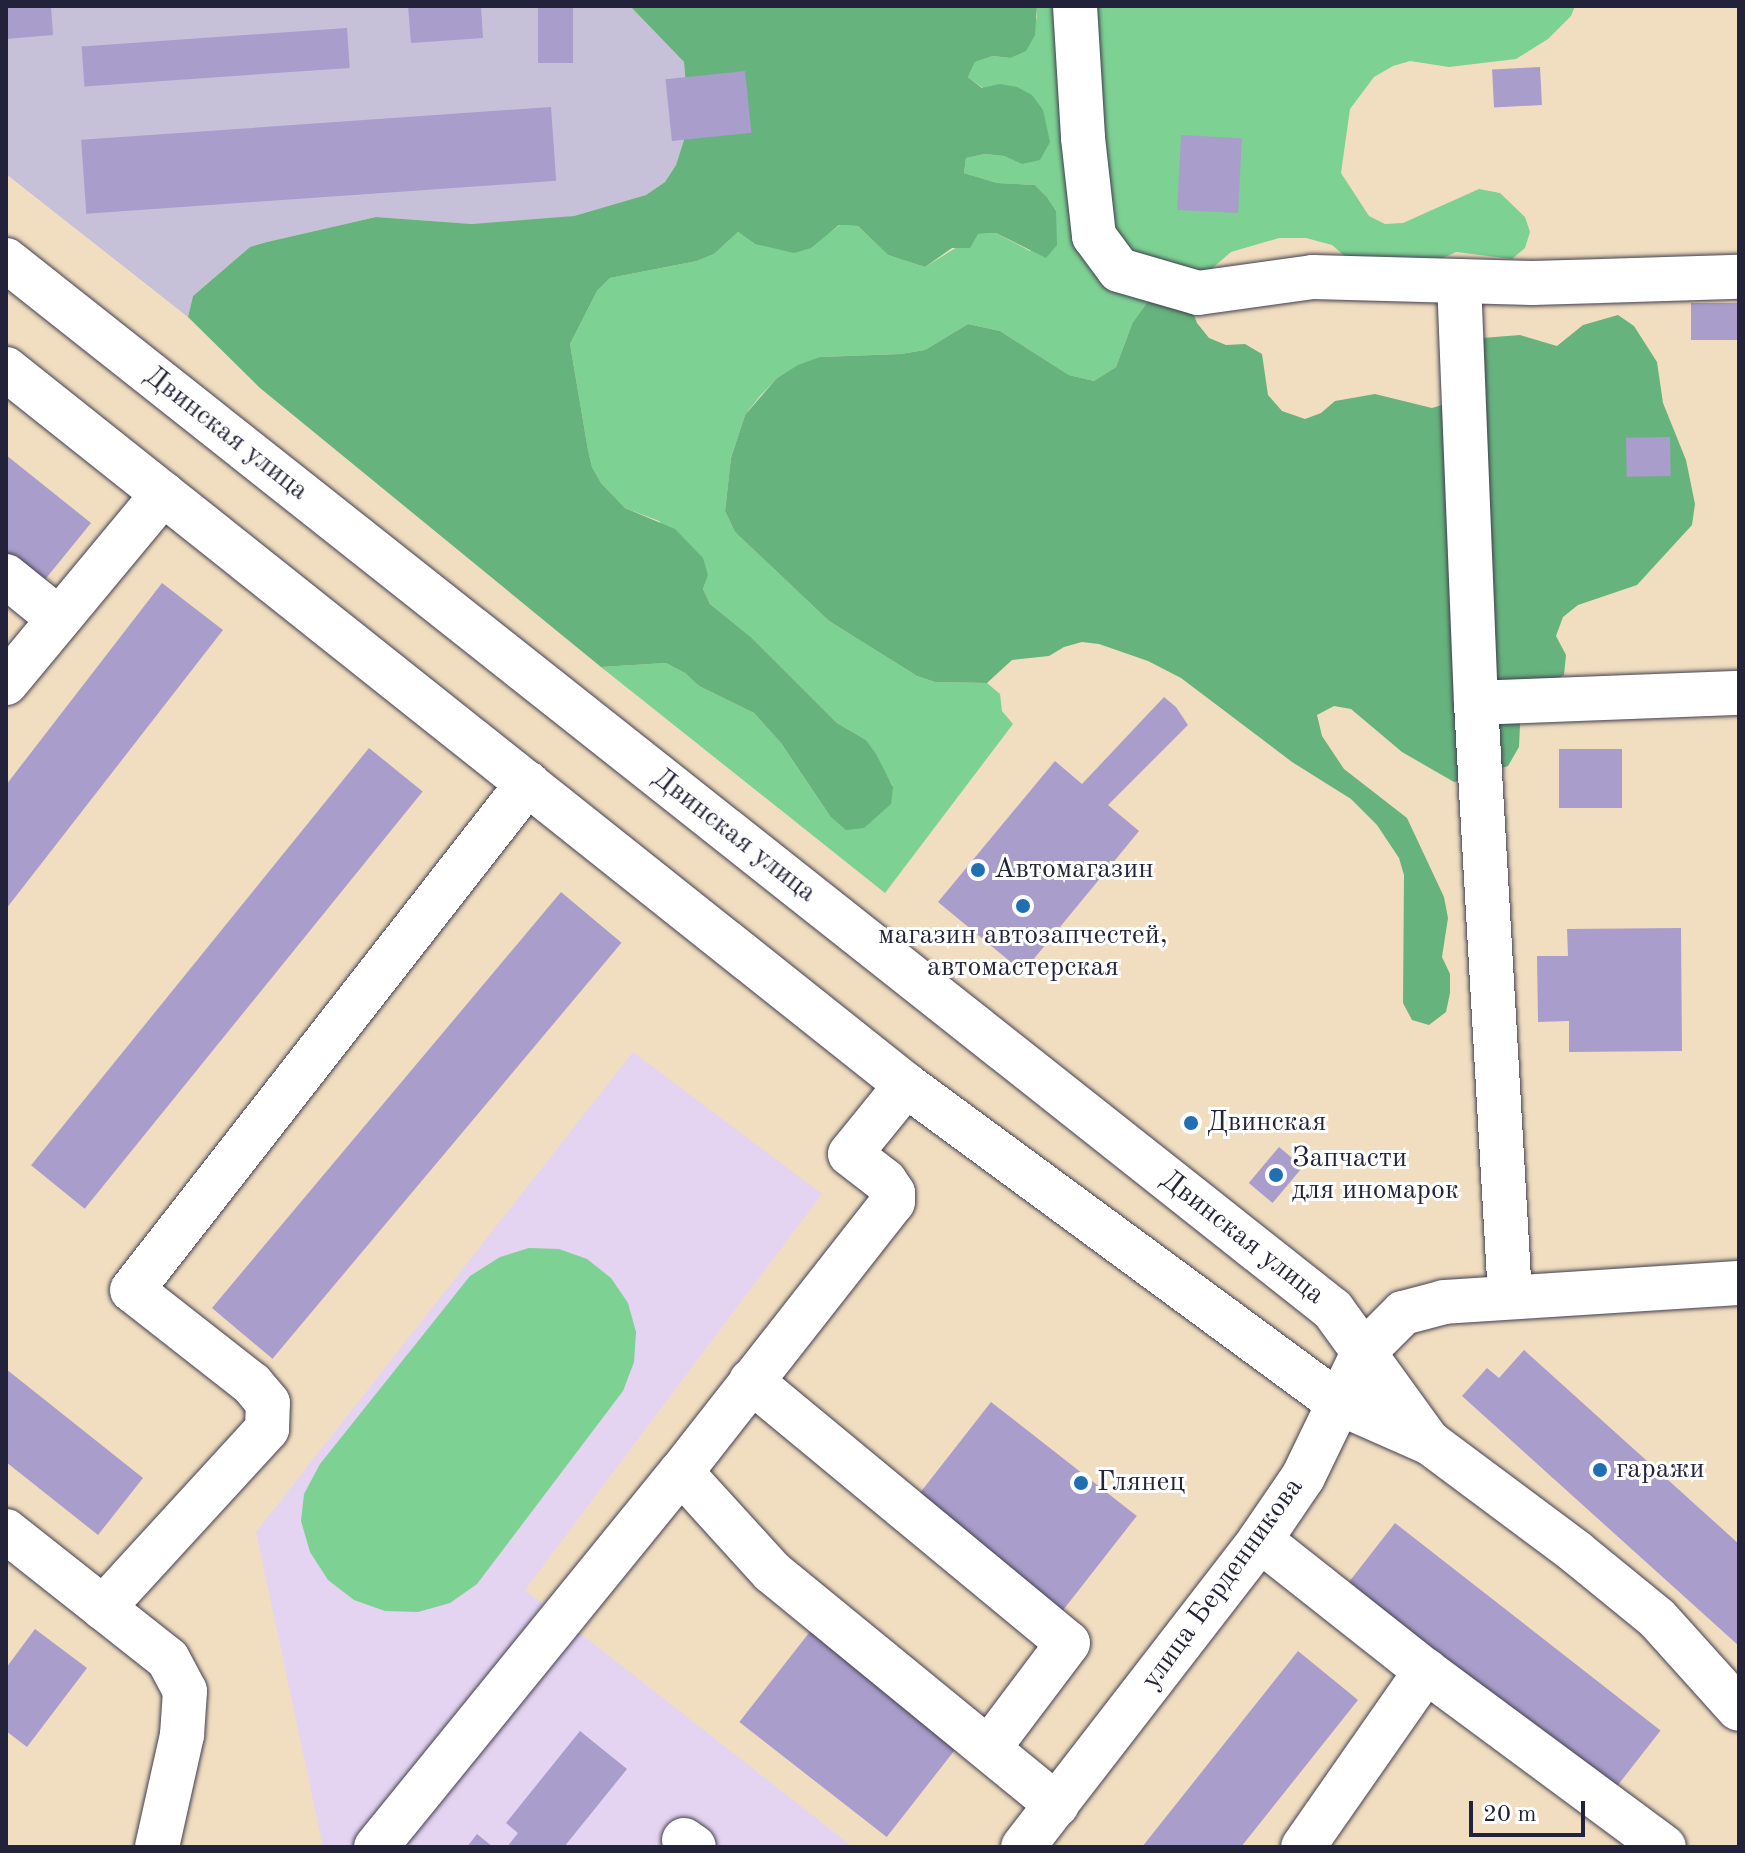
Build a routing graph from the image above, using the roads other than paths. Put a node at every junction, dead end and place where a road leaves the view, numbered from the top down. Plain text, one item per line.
1 (1075, 6) edge
2 (6, 260) edge
3 (1739, 277) edge
4 (1459, 281) junction
5 (6, 369) edge
6 (163, 494) junction
7 (6, 576) edge
8 (58, 618) junction
9 (6, 683) edge
10 (1739, 693) edge
11 (1476, 703) junction
12 (528, 783) junction
13 (906, 1085) junction
14 (1739, 1283) edge
15 (1510, 1297) junction
16 (1363, 1353) junction
17 (751, 1381) junction
18 (1337, 1402) junction
19 (1430, 1443) junction
20 (681, 1472) junction
21 (6, 1531) edge
22 (1260, 1540) junction
23 (103, 1608) junction
24 (1426, 1671) junction
25 (1739, 1709) edge
26 (989, 1748) junction
27 (1057, 1805) junction
28 (157, 1847) edge
29 (376, 1847) edge
30 (1023, 1847) edge
31 (1303, 1847) edge
32 (1664, 1847) edge

1 - 4 street
2 - 16 street, Двинская улица
3 - 4 street
4 - 11 street
5 - 6 street, Двинская улица
6 - 8 street
6 - 12 street, Двинская улица
7 - 8 street
8 - 9 street
10 - 11 street
11 - 15 street
12 - 13 street, Двинская улица
12 - 23 street
13 - 17 street
13 - 18 street, Двинская улица
14 - 15 street, улица Берденникова
15 - 16 street, улица Берденникова
16 - 18 street, улица Берденникова
16 - 19 street, Двинская улица
17 - 20 street
17 - 26 street
18 - 19 street, Двинская улица
18 - 22 street, улица Берденникова
19 - 25 street, Двинская улица
20 - 26 street
20 - 29 street
21 - 23 street
22 - 24 street
22 - 27 street, улица Берденникова
23 - 28 street
24 - 31 street
24 - 32 street
26 - 27 street
27 - 30 street, улица Берденникова

